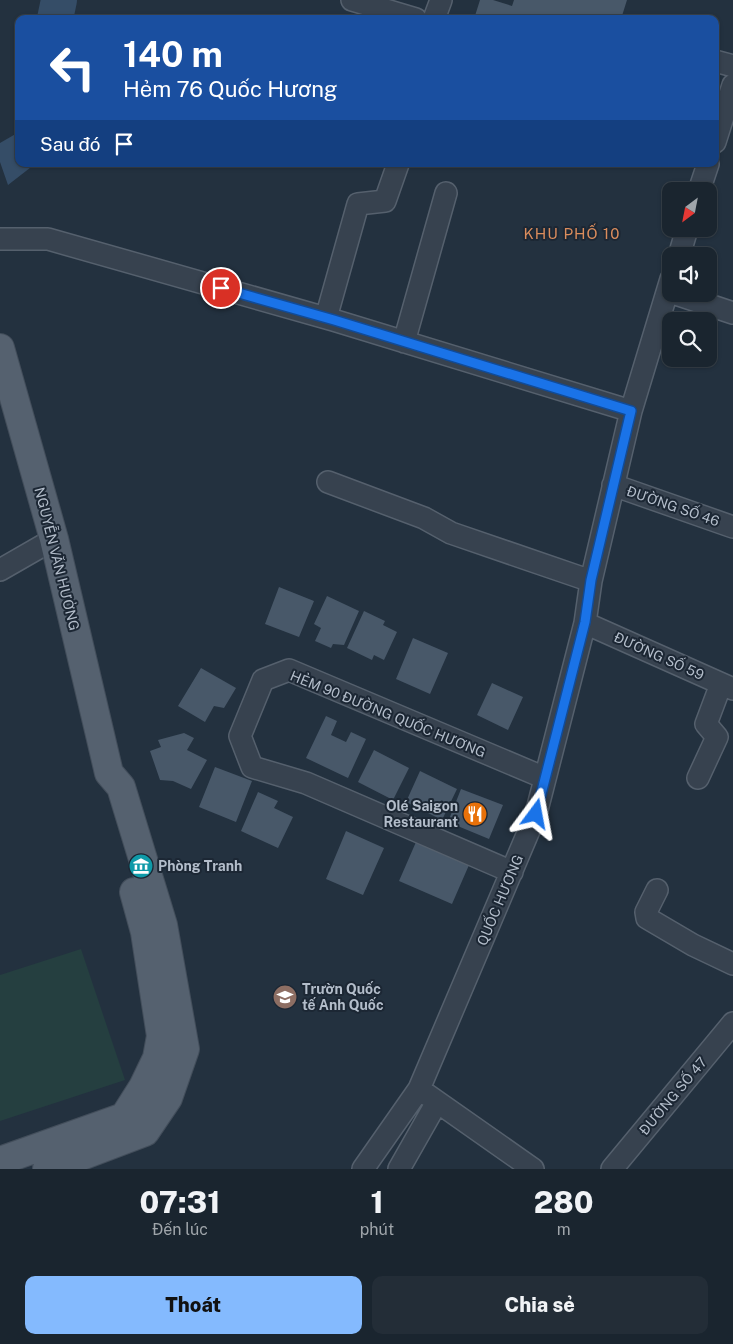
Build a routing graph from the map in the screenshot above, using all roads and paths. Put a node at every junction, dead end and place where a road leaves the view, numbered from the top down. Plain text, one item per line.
1 (352, 0) edge
2 (441, 0) edge
3 (403, 15) edge
4 (435, 15) edge
5 (719, 62) edge
6 (733, 66) edge
7 (733, 85) edge
8 (719, 129) edge
9 (397, 167) edge
10 (707, 167) edge
11 (702, 182) edge
12 (446, 193) dead end
13 (0, 239) edge
14 (668, 302) edge
15 (705, 302) edge
16 (733, 313) edge
17 (326, 318) junction
18 (404, 342) junction
19 (0, 348) edge
20 (631, 411) junction
21 (328, 482) dead end
22 (613, 485) junction
23 (733, 527) edge
24 (54, 539) junction
25 (0, 570) edge
26 (591, 580) junction
27 (585, 622) junction
28 (727, 687) edge
29 (109, 773) junction
30 (544, 778) junction
31 (698, 778) dead end
32 (512, 872) junction
33 (657, 890) dead end
34 (733, 964) edge
35 (733, 1023) edge
36 (419, 1089) junction
37 (437, 1102) junction
38 (0, 1162) edge
39 (47, 1169) edge
40 (363, 1169) edge
41 (399, 1169) edge
42 (533, 1169) edge
43 (612, 1169) edge

1 - 3 street
2 - 4 street
5 - 6 street
7 - 8 street
9 - 17 street
10 - 11 street
12 - 18 street
13 - 17 street
14 - 20 street, QUỐC HƯƠNG
15 - 16 street
17 - 18 street
18 - 20 street
19 - 24 main road, NGUYỄN VĂN HƯỞNG
20 - 22 street, QUỐC HƯƠNG
21 - 26 street
22 - 23 street, ĐƯỜNG SỐ 46
22 - 26 street, QUỐC HƯƠNG
24 - 25 street
24 - 29 main road, NGUYỄN VĂN HƯỞNG
26 - 27 street, QUỐC HƯƠNG
27 - 28 street, ĐƯỜNG SỐ 59
27 - 30 street, QUỐC HƯƠNG
28 - 31 street
29 - 38 main road, NGUYỄN VĂN HƯỞNG
29 - 39 main road, NGUYỄN VĂN HƯỞNG
30 - 32 street, QUỐC HƯƠNG
30 - 32 street, HẺM 90 ĐƯỜNG QUỐC HƯƠNG
32 - 36 street, QUỐC HƯƠNG
33 - 34 street
35 - 43 street, ĐƯỜNG SỐ 47
36 - 37 street
36 - 40 street, QUỐC HƯƠNG
37 - 41 street
37 - 42 street

